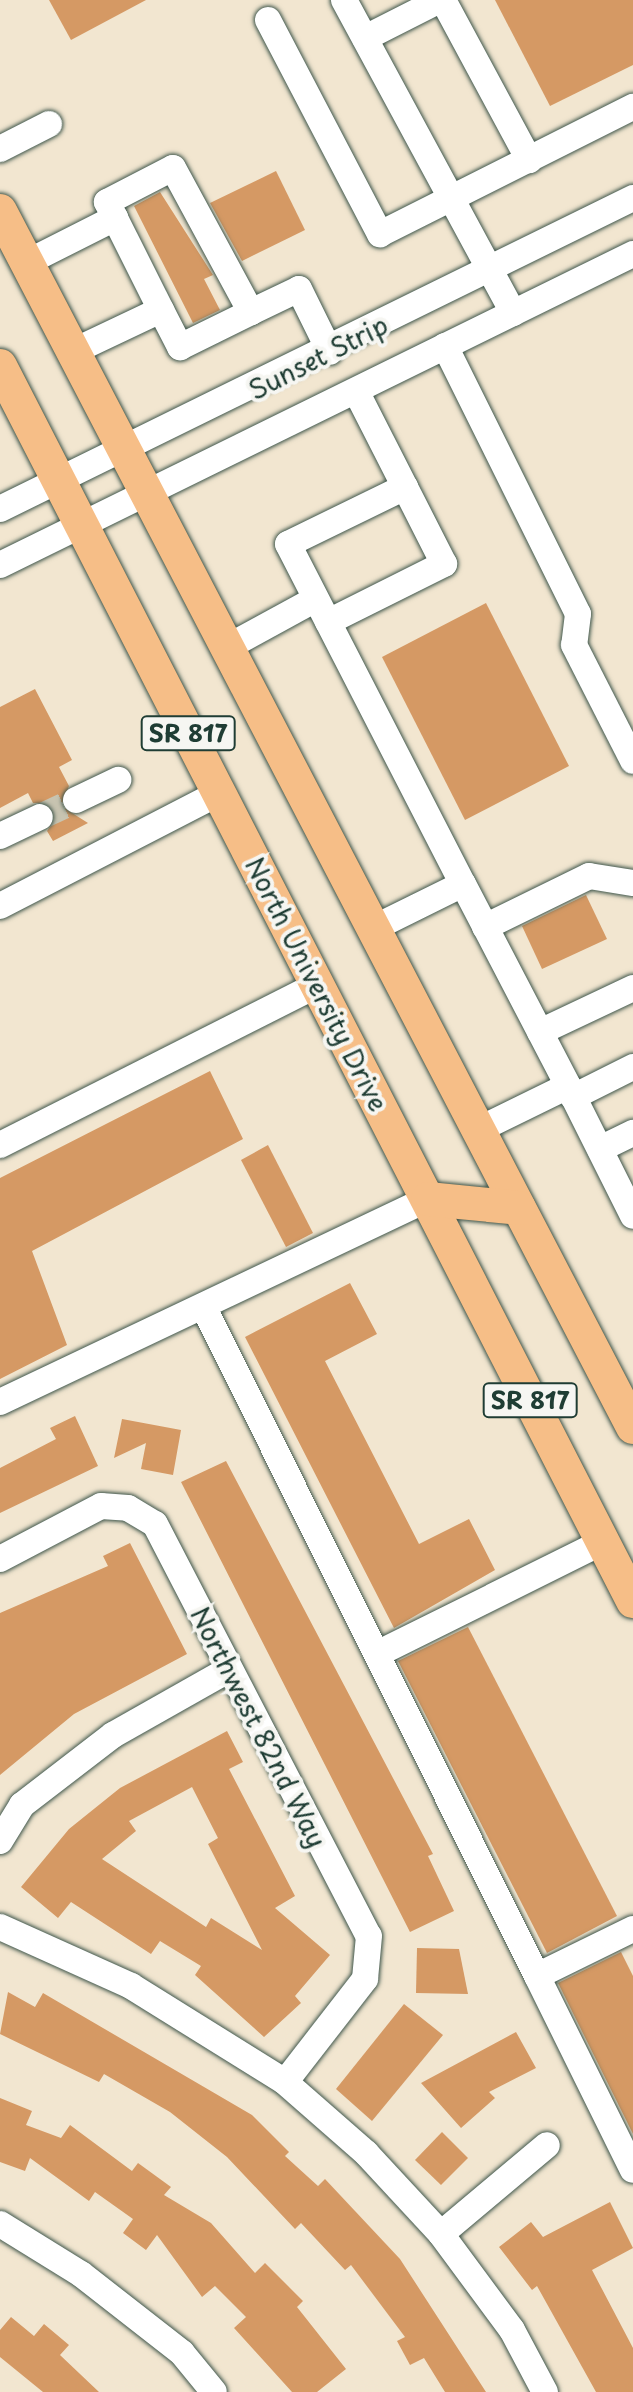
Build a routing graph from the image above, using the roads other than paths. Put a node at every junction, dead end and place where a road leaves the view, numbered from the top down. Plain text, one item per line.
1 (344, 0) edge
2 (441, 0) edge
3 (268, 20) dead end
4 (365, 38) junction
5 (633, 107) edge
6 (49, 124) dead end
7 (0, 149) edge
8 (529, 160) junction
9 (633, 198) edge
10 (452, 200) junction
11 (0, 211) edge
12 (115, 218) junction
13 (633, 254) edge
14 (26, 263) junction
15 (489, 269) junction
16 (161, 310) junction
17 (251, 312) junction
18 (513, 313) junction
19 (445, 346) junction
20 (72, 352) junction
21 (330, 352) junction
22 (0, 366) edge
23 (356, 391) junction
24 (124, 452) junction
25 (59, 481) junction
26 (405, 487) junction
27 (145, 494) junction
28 (0, 509) edge
29 (81, 526) junction
30 (0, 565) edge
31 (322, 610) junction
32 (226, 648) junction
33 (633, 761) edge
34 (118, 780) dead end
35 (219, 793) junction
36 (76, 800) tunnel mouth
37 (40, 817) tunnel mouth
38 (0, 836) edge
39 (633, 883) edge
40 (463, 884) junction
41 (0, 906) edge
42 (485, 927) junction
43 (374, 928) junction
44 (317, 985) junction
45 (623, 993) edge
46 (540, 1032) junction
47 (633, 1067) edge
48 (570, 1091) junction
49 (478, 1130) junction
50 (633, 1133) edge
51 (0, 1145) edge
52 (600, 1149) junction
53 (428, 1199) junction
54 (519, 1208) junction
55 (633, 1216) edge
56 (203, 1306) junction
57 (0, 1402) edge
58 (628, 1405) edge
59 (603, 1542) junction
60 (0, 1559) edge
61 (633, 1601) edge
62 (377, 1654) junction
63 (228, 1670) junction
64 (0, 1841) edge
65 (0, 1927) edge
66 (633, 1929) edge
67 (537, 1976) junction
68 (285, 2082) junction
69 (547, 2145) dead end
70 (633, 2170) edge
71 (0, 2224) edge
72 (441, 2234) junction
73 (214, 2392) edge
74 (545, 2392) edge

1 - 4 street
2 - 4 street
2 - 8 street
3 - 10 street
4 - 10 street
5 - 8 street
6 - 7 street
8 - 10 street
9 - 15 street, Sunset Strip
10 - 15 street
11 - 14 main road, SR 817
12 - 14 street
12 - 16 street
12 - 17 street
13 - 18 street, Sunset Strip
14 - 20 main road, SR 817
15 - 18 street
15 - 21 street, Sunset Strip
16 - 17 street
16 - 20 street
17 - 21 street
18 - 19 street, Sunset Strip
19 - 23 street, Sunset Strip
19 - 33 street
20 - 24 main road, SR 817
21 - 24 street, Sunset Strip
22 - 25 main road, North University Drive / SR 817
23 - 26 street
23 - 27 street, Sunset Strip
24 - 25 street, Sunset Strip
24 - 27 main road, SR 817
25 - 28 street, Sunset Strip
25 - 29 main road, North University Drive / SR 817
26 - 31 street
26 - 31 street
27 - 29 street, Sunset Strip
27 - 32 main road, SR 817
29 - 30 street, Sunset Strip
29 - 35 main road, North University Drive / SR 817
31 - 32 street
31 - 40 street
32 - 43 main road, SR 817
34 - 36 street
35 - 41 street
35 - 44 main road, North University Drive / SR 817
37 - 38 street
39 - 42 street
40 - 42 street
40 - 43 street
42 - 46 street
43 - 49 main road, SR 817
44 - 51 street
44 - 53 main road, North University Drive / SR 817
45 - 46 street
46 - 48 street
47 - 48 street
48 - 49 street
48 - 52 street
49 - 54 main road, SR 817
50 - 52 street
52 - 55 street
53 - 54 main road
53 - 56 street
53 - 59 main road, North University Drive / SR 817
54 - 58 main road, SR 817
56 - 57 street
56 - 62 street
59 - 61 main road, North University Drive / SR 817
59 - 62 street
60 - 63 street, Northwest 82nd Way
62 - 67 street
63 - 64 street
63 - 68 street, Northwest 82nd Way
65 - 68 street
66 - 67 street
67 - 70 street
68 - 72 street
69 - 72 street
71 - 73 street
72 - 74 street

